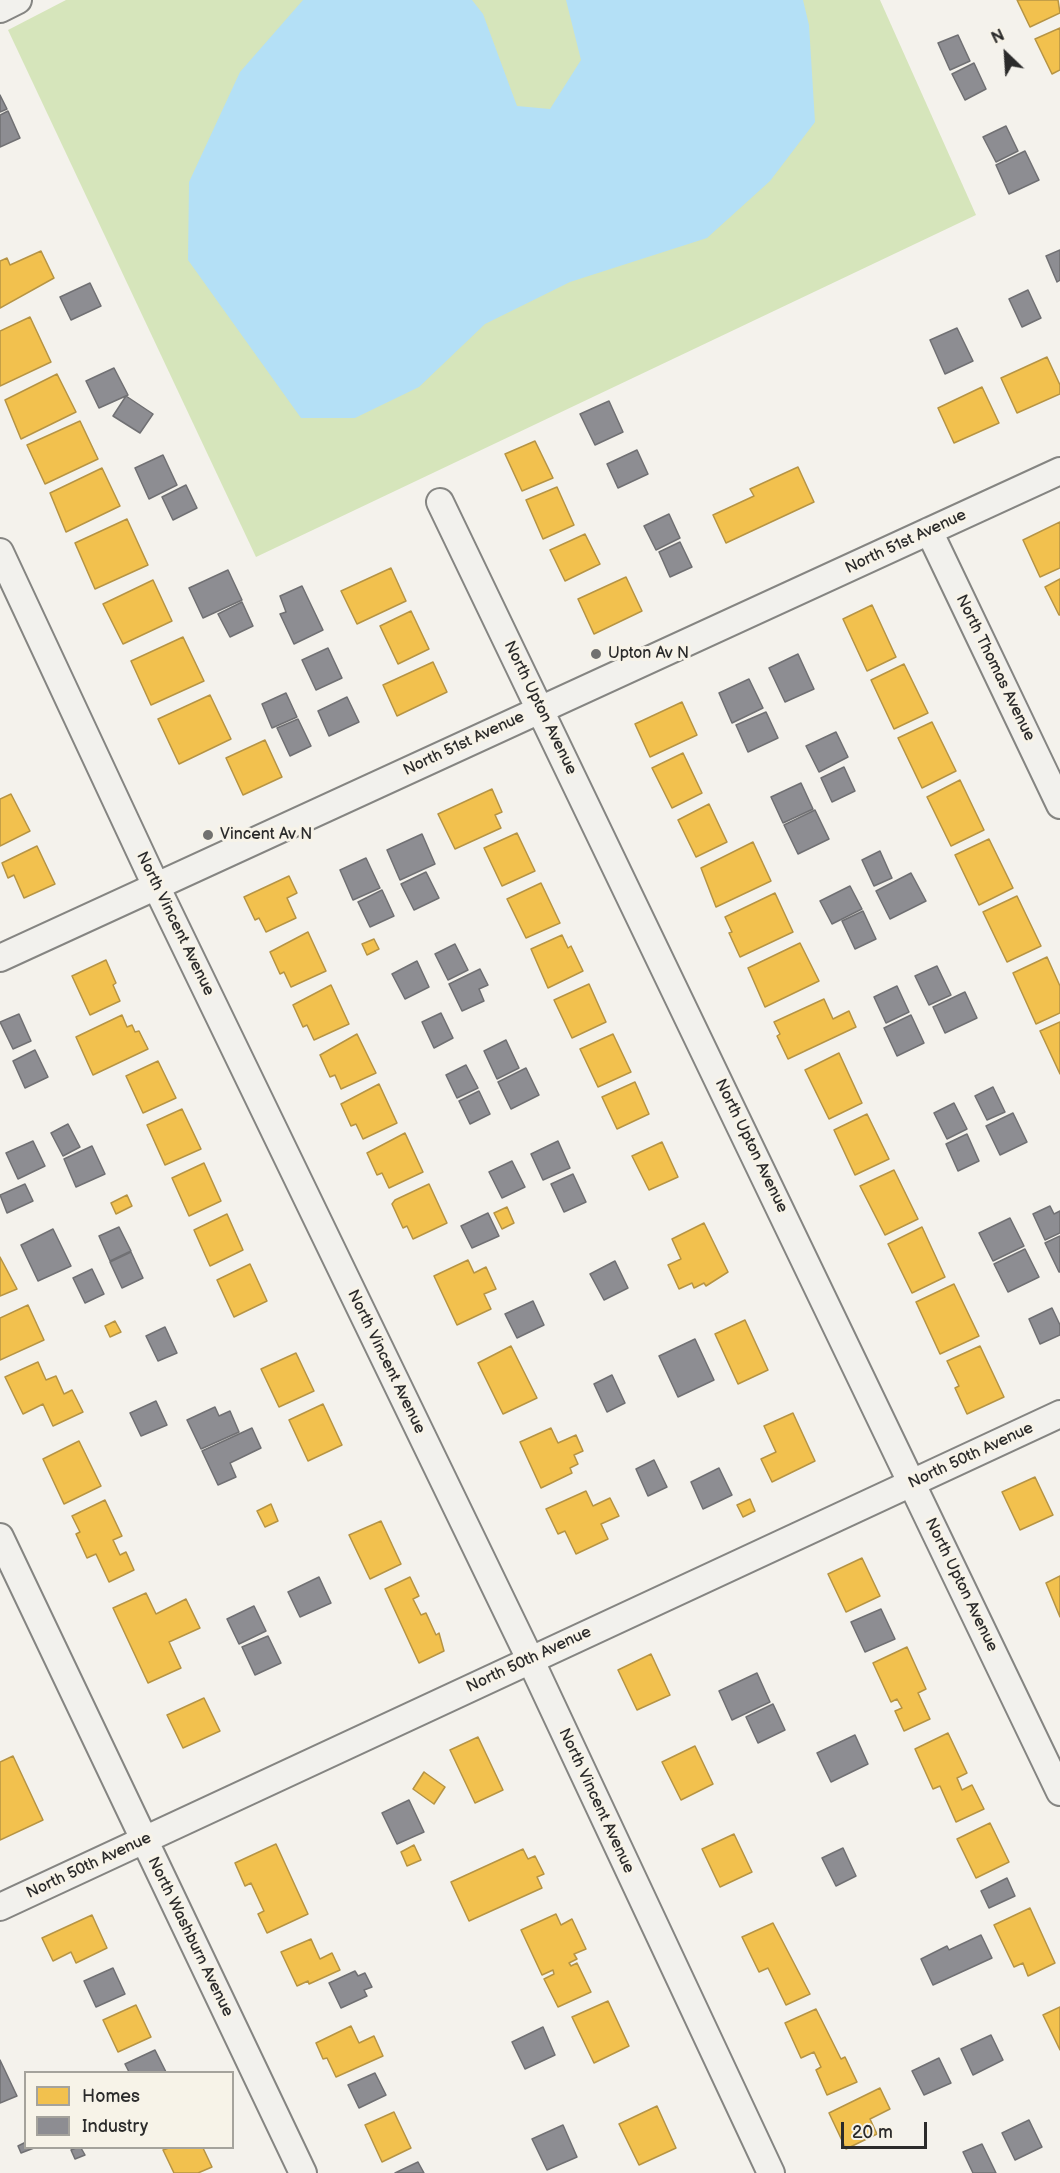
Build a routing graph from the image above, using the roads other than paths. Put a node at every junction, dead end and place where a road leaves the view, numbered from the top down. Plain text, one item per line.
1 (18, 0) edge
2 (0, 9) edge
3 (1060, 471) edge
4 (440, 502) dead end
5 (929, 531) junction
6 (0, 552) edge
7 (540, 708) junction
8 (1060, 805) edge
9 (156, 886) junction
10 (0, 958) edge
11 (1060, 1414) edge
12 (913, 1484) junction
13 (0, 1537) edge
14 (530, 1659) junction
15 (1060, 1792) edge
16 (144, 1841) junction
17 (0, 1907) edge
18 (303, 2173) edge
19 (771, 2173) edge

1 - 2 street
3 - 5 street, North 51st Avenue
4 - 7 street, North Upton Avenue
5 - 7 street, North 51st Avenue
5 - 8 street, North Thomas Avenue
6 - 9 street, North Vincent Avenue
7 - 9 street, North 51st Avenue
7 - 12 street, North Upton Avenue
9 - 10 street, North 51st Avenue
9 - 14 street, North Vincent Avenue
11 - 12 street, North 50th Avenue
12 - 14 street, North 50th Avenue
12 - 15 street, North Upton Avenue
13 - 16 street, North Washburn Avenue
14 - 16 street, North 50th Avenue
14 - 19 street, North Vincent Avenue
16 - 17 street, North 50th Avenue
16 - 18 street, North Washburn Avenue

